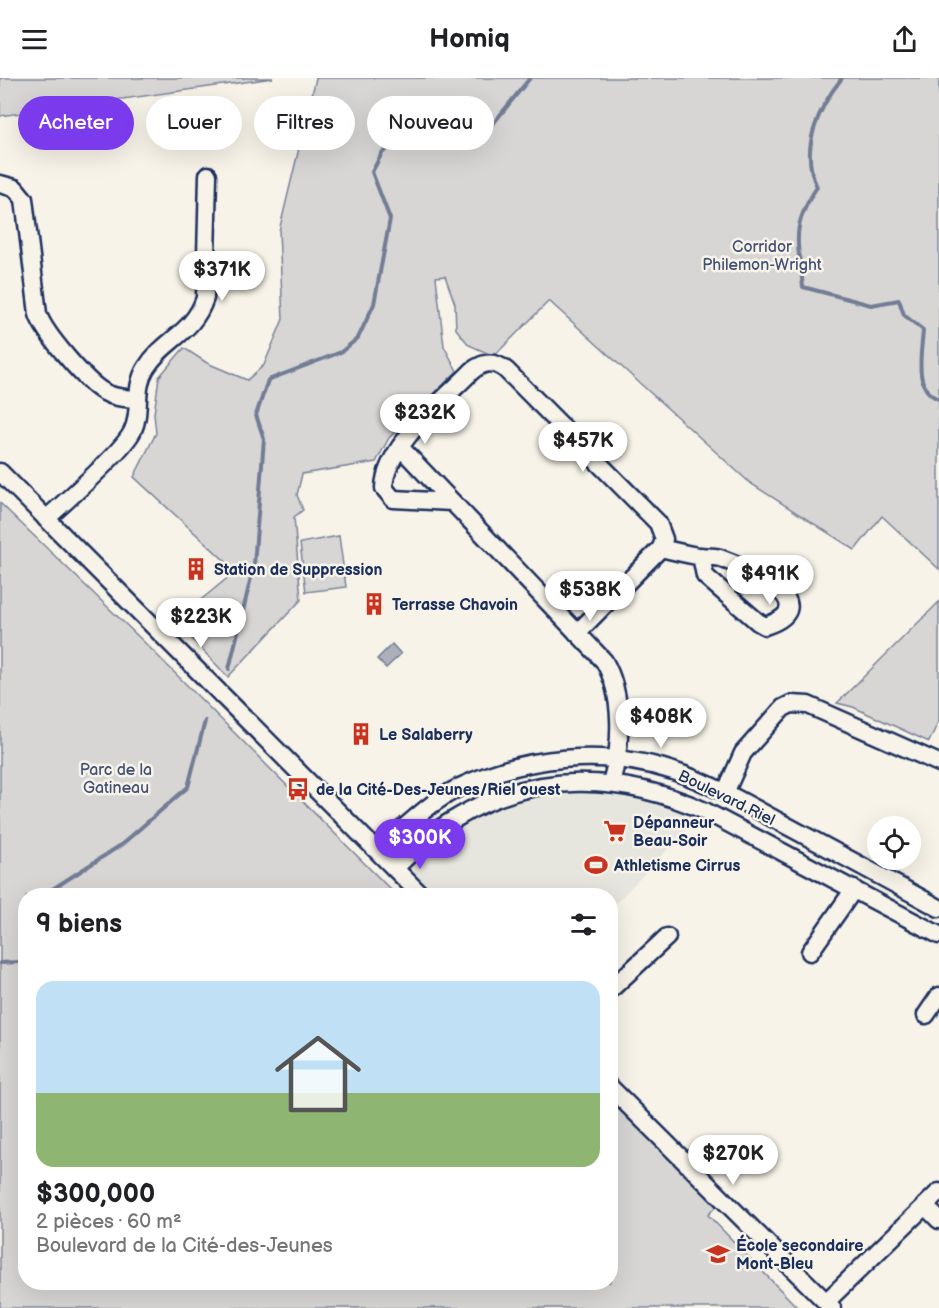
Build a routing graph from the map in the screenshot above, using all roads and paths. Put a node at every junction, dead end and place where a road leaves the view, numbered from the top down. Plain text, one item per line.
1 (208, 175) dead end
2 (0, 184) edge
3 (136, 399) junction
4 (400, 447) junction
5 (0, 472) edge
6 (453, 502) junction
7 (46, 519) junction
8 (662, 548) junction
9 (701, 556) junction
10 (577, 633) junction
11 (618, 759) junction
12 (939, 763) edge
13 (611, 783) junction
14 (724, 793) junction
15 (378, 850) junction
16 (395, 868) junction
17 (414, 888) edge
18 (854, 889) junction
19 (939, 908) edge
20 (939, 935) edge
21 (667, 936) dead end
22 (810, 952) dead end
23 (618, 982) edge
24 (939, 996) edge
25 (926, 1015) dead end
26 (618, 1095) edge
27 (939, 1192) edge
28 (925, 1206) junction
29 (939, 1220) edge
30 (829, 1305) edge

1 - 3 street
2 - 3 street
3 - 7 street
4 - 6 street
4 - 6 street
4 - 8 street
5 - 7 street
6 - 10 street
7 - 15 street
8 - 9 street
8 - 10 street
9 - 9 street
10 - 11 street
11 - 13 street
11 - 14 street, Boulevard Riel
11 - 15 street, Boulevard Riel
12 - 14 street
13 - 16 street, Boulevard Riel
13 - 18 street, Boulevard Riel
14 - 19 street, Boulevard Riel
15 - 16 street
16 - 17 street
18 - 20 street, Boulevard Riel
18 - 22 street
21 - 23 street
24 - 25 street
26 - 30 street
27 - 28 street
28 - 29 street
28 - 30 street

